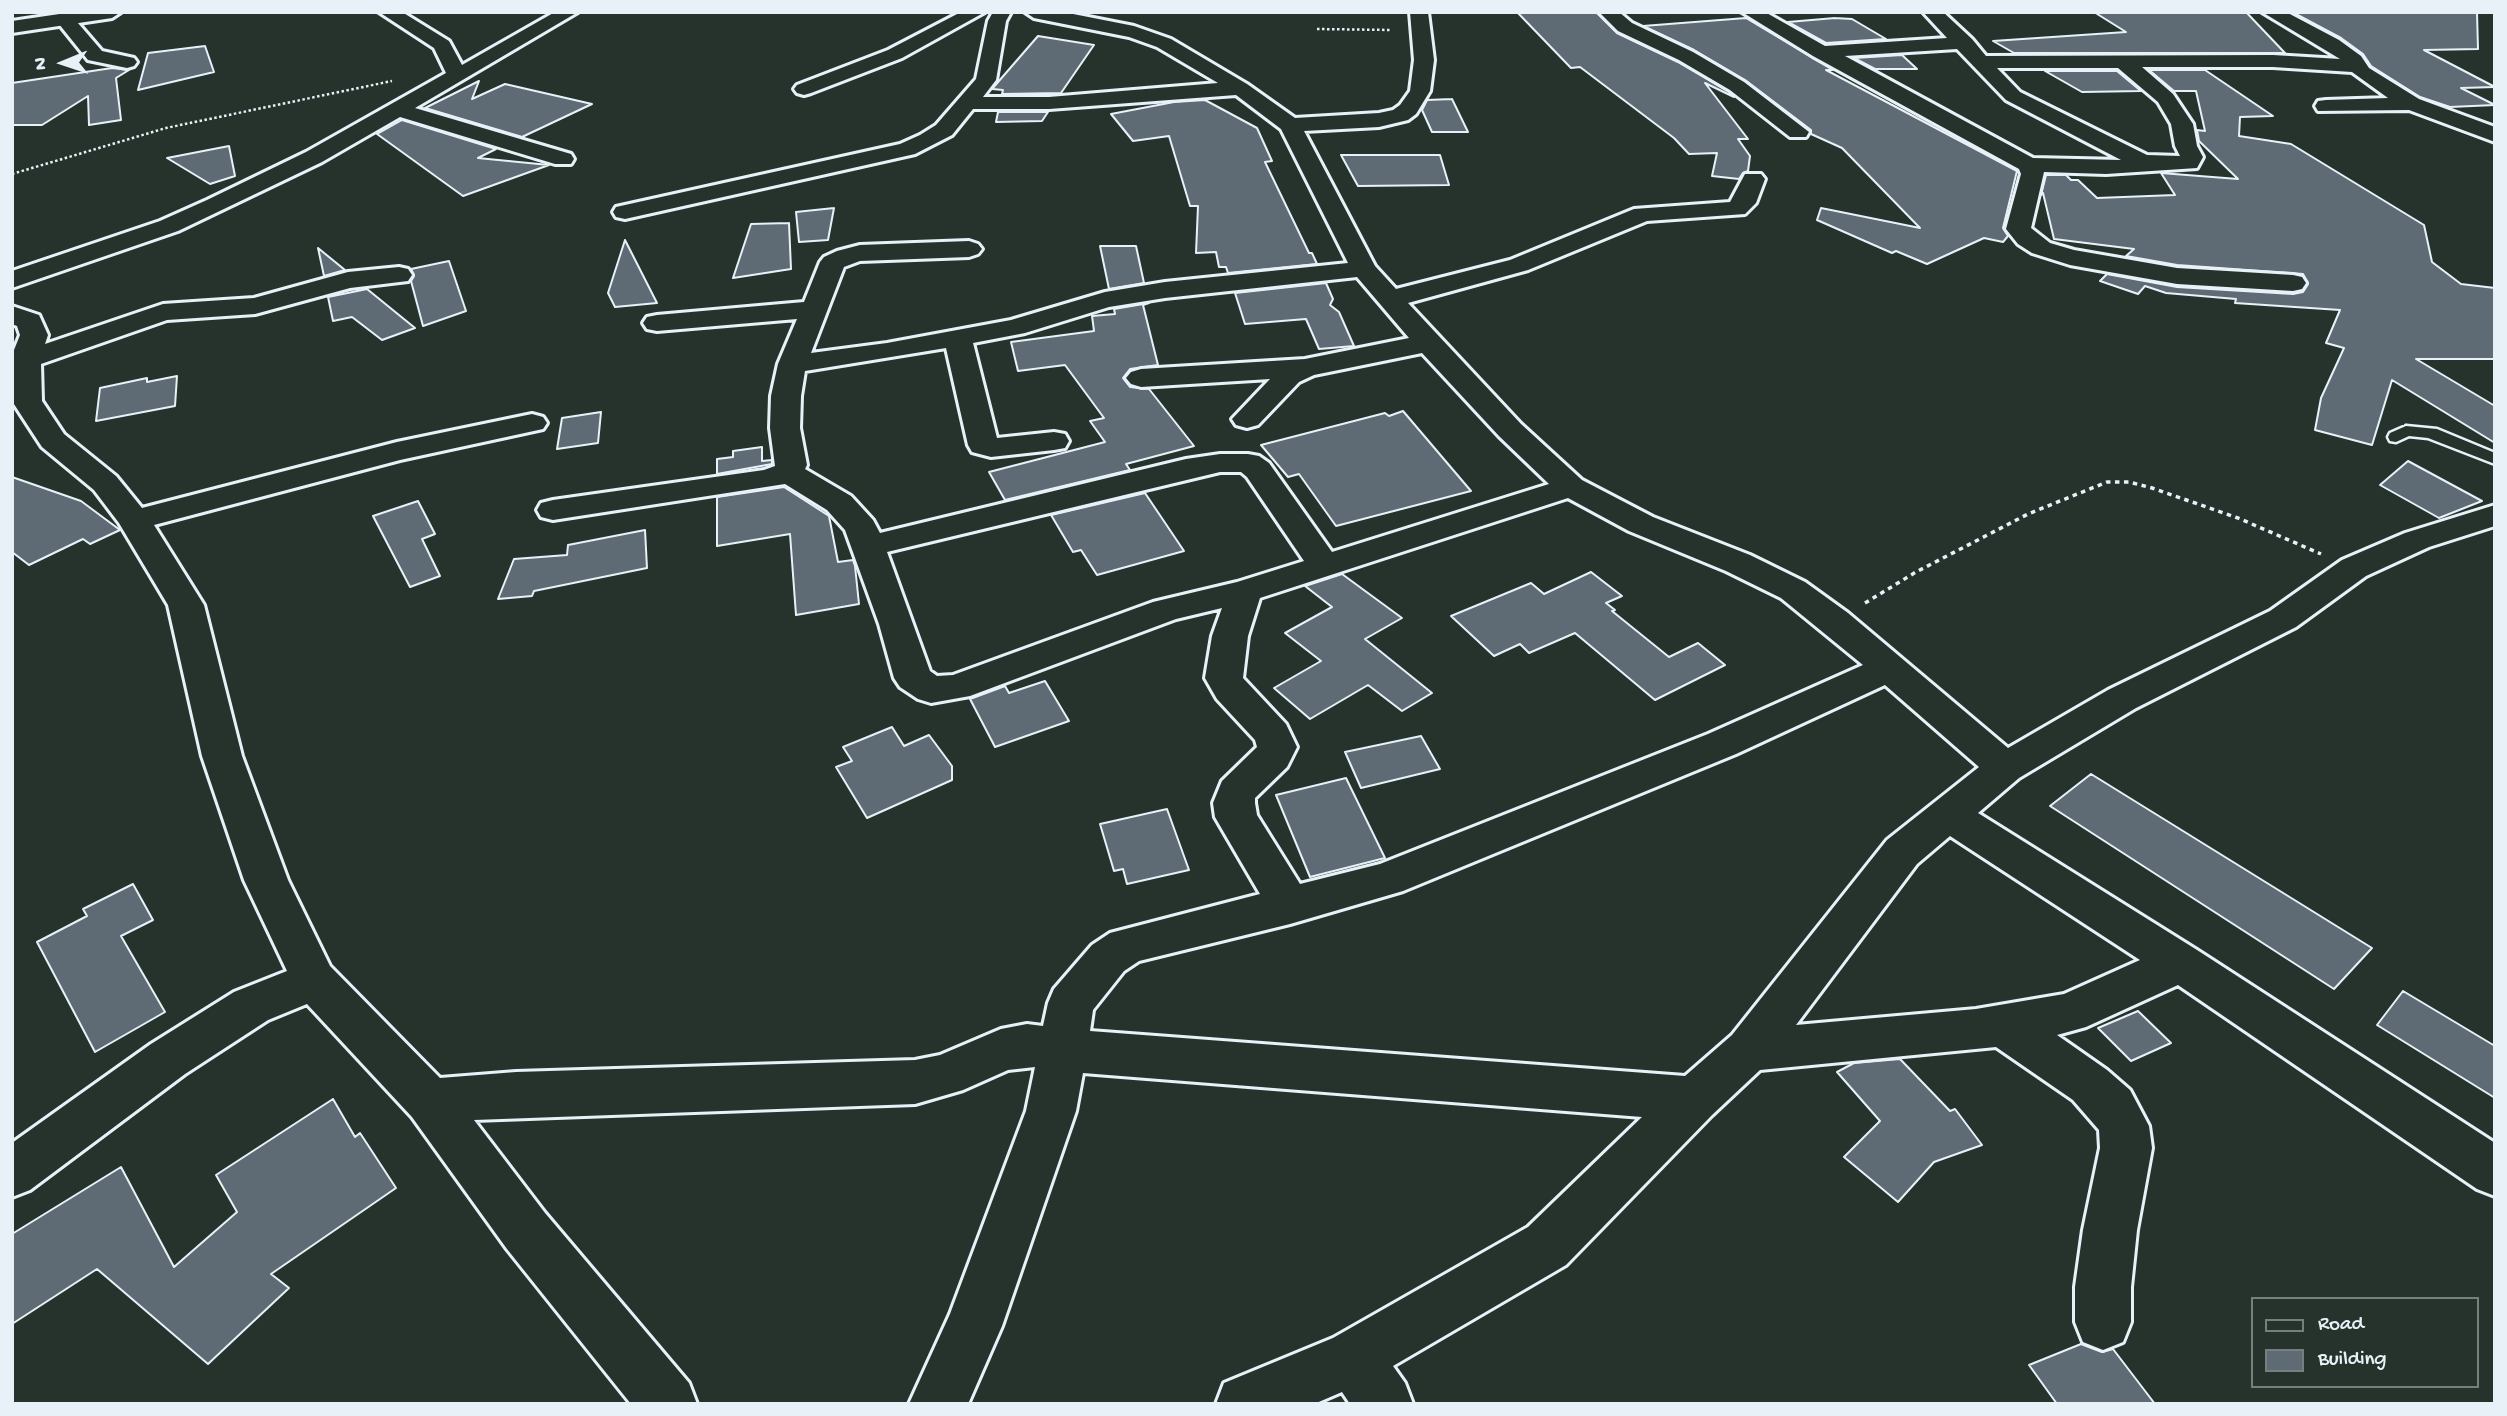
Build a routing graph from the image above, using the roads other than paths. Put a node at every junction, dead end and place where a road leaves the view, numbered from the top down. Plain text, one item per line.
1 (111, 12) edge
2 (388, 12) edge
3 (569, 12) edge
4 (976, 12) edge
5 (1002, 12) edge
6 (1034, 12) edge
7 (1608, 12) edge
8 (1786, 12) edge
9 (1933, 12) edge
10 (2271, 12) edge
11 (1753, 13) edge
12 (64, 19) junction
13 (1420, 21) edge
14 (12, 27) edge
15 (1965, 43) junction
16 (1820, 52) junction
17 (127, 62) dead end
18 (1979, 62) junction
19 (2125, 63) junction
20 (2358, 66) junction
21 (455, 73) junction
22 (1240, 88) junction
23 (804, 89) dead end
24 (969, 103) junction
25 (2326, 106) dead end
26 (2418, 107) junction
27 (2482, 107) dead end
28 (398, 110) junction
29 (1290, 125) junction
30 (1798, 132) dead end
31 (2495, 135) edge
32 (563, 159) dead end
33 (2143, 162) junction
34 (2028, 165) junction
35 (1753, 179) dead end
36 (625, 212) dead end
37 (969, 249) dead end
38 (1364, 268) junction
39 (399, 275) dead end
40 (12, 280) edge
41 (2293, 283) dead end
42 (1390, 299) junction
43 (813, 309) junction
44 (12, 314) edge
45 (657, 323) dead end
46 (958, 338) junction
47 (1428, 343) junction
48 (20, 362) edge
49 (792, 364) junction
50 (1305, 368) junction
51 (1141, 378) dead end
52 (1247, 419) dead end
53 (532, 423) dead end
54 (2396, 437) dead end
55 (1054, 441) dead end
56 (2495, 459) edge
57 (787, 472) junction
58 (1571, 487) junction
59 (553, 510) dead end
60 (2495, 515) edge
61 (134, 520) junction
62 (869, 546) junction
63 (1325, 566) junction
64 (1245, 591) junction
65 (1889, 668) junction
66 (2005, 768) junction
67 (1948, 814) junction
68 (1290, 906) junction
69 (2181, 963) junction
70 (314, 980) junction
71 (2003, 1025) junction
72 (1749, 1050) junction
73 (1060, 1051) junction
74 (1694, 1100) junction
75 (430, 1101) junction
76 (2495, 1172) edge
77 (12, 1173) edge
78 (2103, 1322) dead end
79 (1353, 1358) junction
80 (667, 1404) edge
81 (938, 1404) edge
82 (1245, 1404) edge
83 (1384, 1404) edge

1 - 12 street
2 - 21 street
3 - 21 street
4 - 23 street
5 - 24 street
6 - 22 street
7 - 30 street
8 - 11 street
9 - 15 street
10 - 20 street
11 - 16 street
12 - 14 street
12 - 17 street
13 - 29 street
15 - 16 street
15 - 18 street
16 - 34 street
18 - 19 street
18 - 33 street
19 - 20 street
19 - 33 street
20 - 26 street
21 - 28 street
22 - 24 street
22 - 29 street
24 - 36 street
25 - 26 street
26 - 27 street
26 - 31 street
28 - 32 street
28 - 40 street
29 - 38 street
33 - 34 street
34 - 41 street
35 - 42 street
37 - 43 street
38 - 42 street
38 - 46 street
39 - 48 street
42 - 47 street
43 - 45 street
43 - 49 street
44 - 48 street
46 - 49 street
46 - 55 street
47 - 50 street
47 - 58 street
48 - 61 street
49 - 57 street
50 - 51 street
50 - 52 street
53 - 61 street
54 - 56 lane
57 - 59 street
57 - 62 street
58 - 63 street
58 - 65 street
60 - 66 street
61 - 70 street
62 - 63 street
62 - 64 street
63 - 64 street
64 - 68 street
65 - 66 street
65 - 68 street
66 - 67 street
67 - 69 street
67 - 72 street
68 - 73 street
69 - 71 street
69 - 76 street
70 - 75 street
70 - 77 street
71 - 72 street
71 - 78 street
72 - 74 street
73 - 74 street
73 - 75 street
73 - 81 street
74 - 79 street
75 - 80 street
79 - 82 street
79 - 83 street

